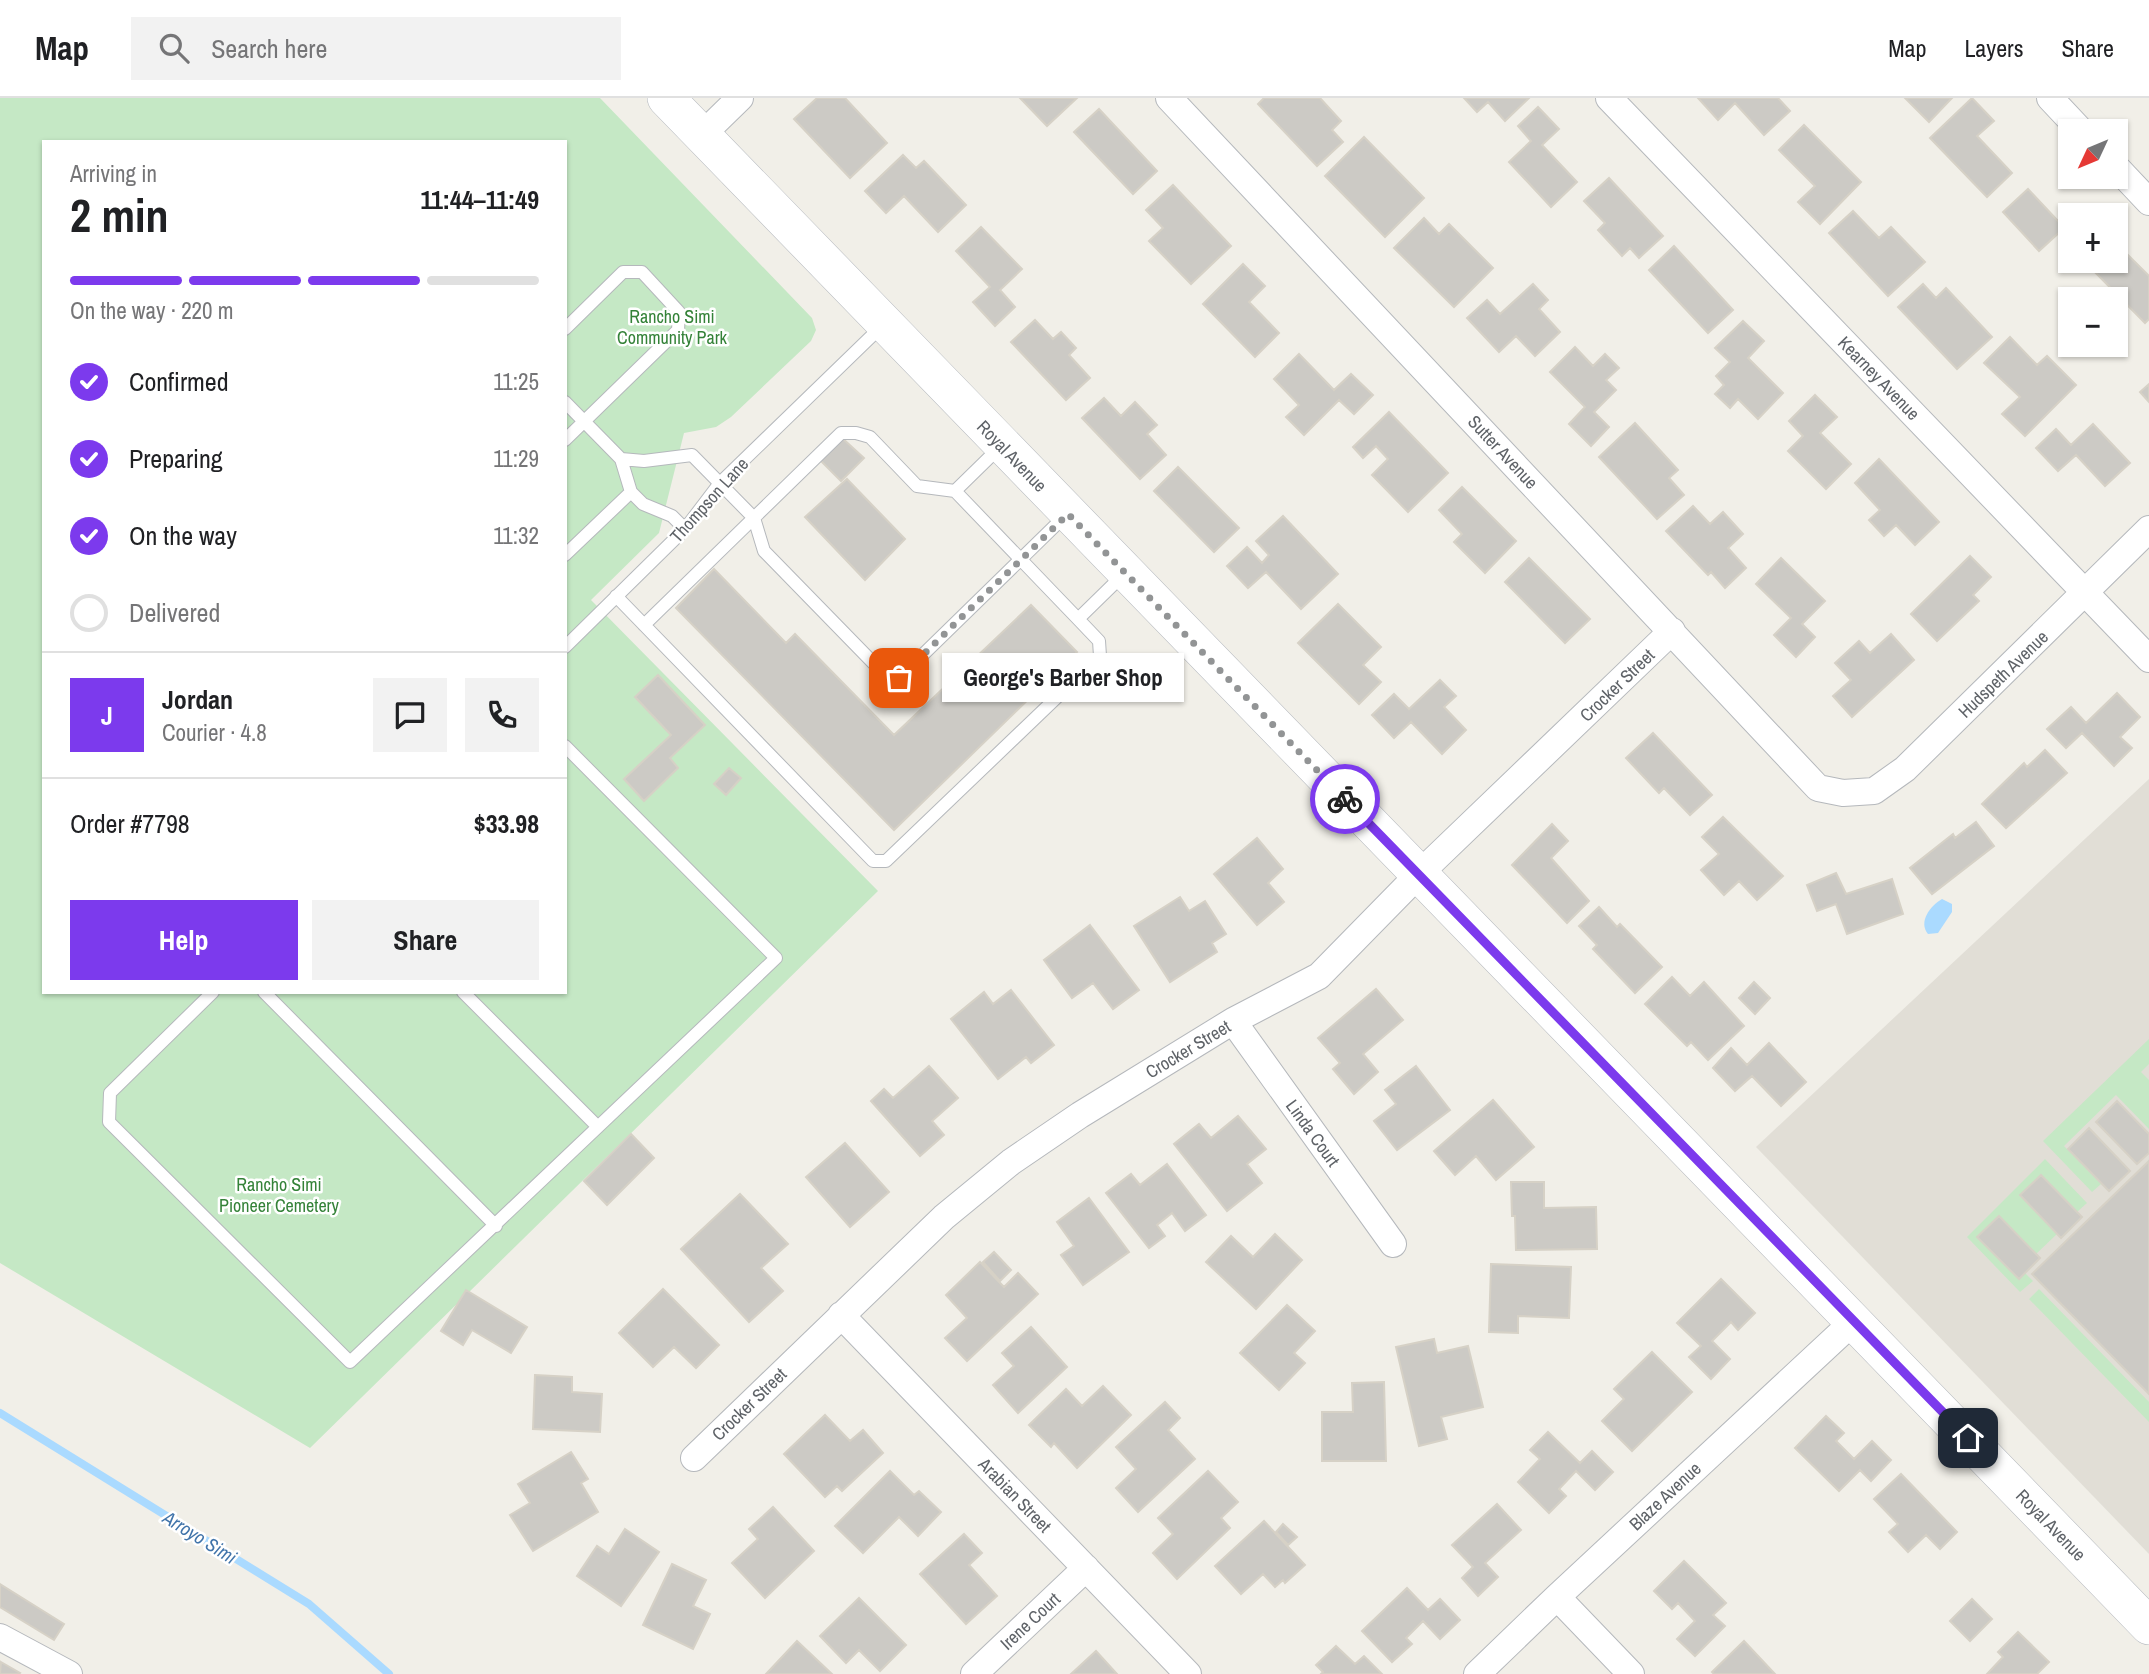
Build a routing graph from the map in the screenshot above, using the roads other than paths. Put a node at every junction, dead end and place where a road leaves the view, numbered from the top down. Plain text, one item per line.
1 (666, 98) edge
2 (740, 98) edge
3 (1169, 98) edge
4 (1609, 98) edge
5 (2050, 98) edge
6 (2070, 119) edge
7 (702, 135) junction
8 (2128, 180) edge
9 (2149, 202) edge
10 (883, 324) junction
11 (567, 327) edge
12 (567, 404) edge
13 (584, 422) junction
14 (567, 438) edge
15 (1001, 446) junction
16 (621, 459) junction
17 (720, 483) junction
18 (955, 491) junction
19 (631, 492) junction
20 (1068, 514) junction
21 (754, 517) junction
22 (685, 529) junction
23 (2149, 529) edge
24 (567, 553) edge
25 (1020, 560) junction
26 (1126, 573) junction
27 (2086, 593) junction
28 (616, 596) junction
29 (1078, 619) junction
30 (644, 625) junction
31 (1672, 631) junction
32 (567, 645) edge
33 (2149, 659) edge
34 (567, 748) edge
35 (1843, 793) joint
36 (1418, 875) junction
37 (211, 994) edge
38 (266, 994) edge
39 (465, 994) edge
40 (1233, 1021) junction
41 (598, 1127) junction
42 (496, 1226) junction
43 (1393, 1244) dead end
44 (841, 1315) junction
45 (1854, 1320) junction
46 (694, 1458) dead end
47 (1086, 1568) junction
48 (1557, 1597) junction
49 (2149, 1626) edge
50 (0, 1637) edge
51 (52, 1670) edge
52 (974, 1674) edge
53 (1188, 1674) edge
54 (1477, 1674) edge
55 (1631, 1674) edge

1 - 7 main road, Royal Avenue
2 - 7 street
3 - 31 street, Sutter Avenue
4 - 27 street, Kearney Avenue
5 - 6 street
7 - 10 main road, Royal Avenue
8 - 9 street
10 - 15 main road, Royal Avenue
10 - 17 lane, Thompson Lane
11 - 13 lane
12 - 13 lane
13 - 14 lane
13 - 16 lane
15 - 18 lane
15 - 20 main road, Royal Avenue
16 - 17 lane
16 - 19 lane
17 - 21 lane
17 - 22 lane, Thompson Lane
18 - 21 lane
18 - 25 lane
19 - 22 lane
19 - 24 lane
20 - 25 lane
20 - 26 main road, Royal Avenue
21 - 25 lane
21 - 30 lane
22 - 28 lane, Thompson Lane
23 - 27 street, Hudspeth Avenue
25 - 29 lane
26 - 29 lane
26 - 36 main road, Royal Avenue
27 - 33 street, Kearney Avenue
27 - 35 street, Hudspeth Avenue
28 - 30 lane
28 - 32 lane, Thompson Lane
29 - 30 lane
31 - 35 street, Sutter Avenue
31 - 36 street, Crocker Street
34 - 41 lane
36 - 40 street, Crocker Street
36 - 45 main road, Royal Avenue
37 - 42 lane
38 - 42 lane
39 - 41 lane
40 - 43 street, Linda Court
40 - 44 street, Crocker Street
41 - 42 lane
44 - 46 street, Crocker Street
44 - 47 street, Arabian Street
45 - 48 street, Blaze Avenue
45 - 49 main road, Royal Avenue
47 - 52 street, Irene Court
47 - 53 street, Arabian Street
48 - 54 street, Blaze Avenue
48 - 55 street
50 - 51 street

